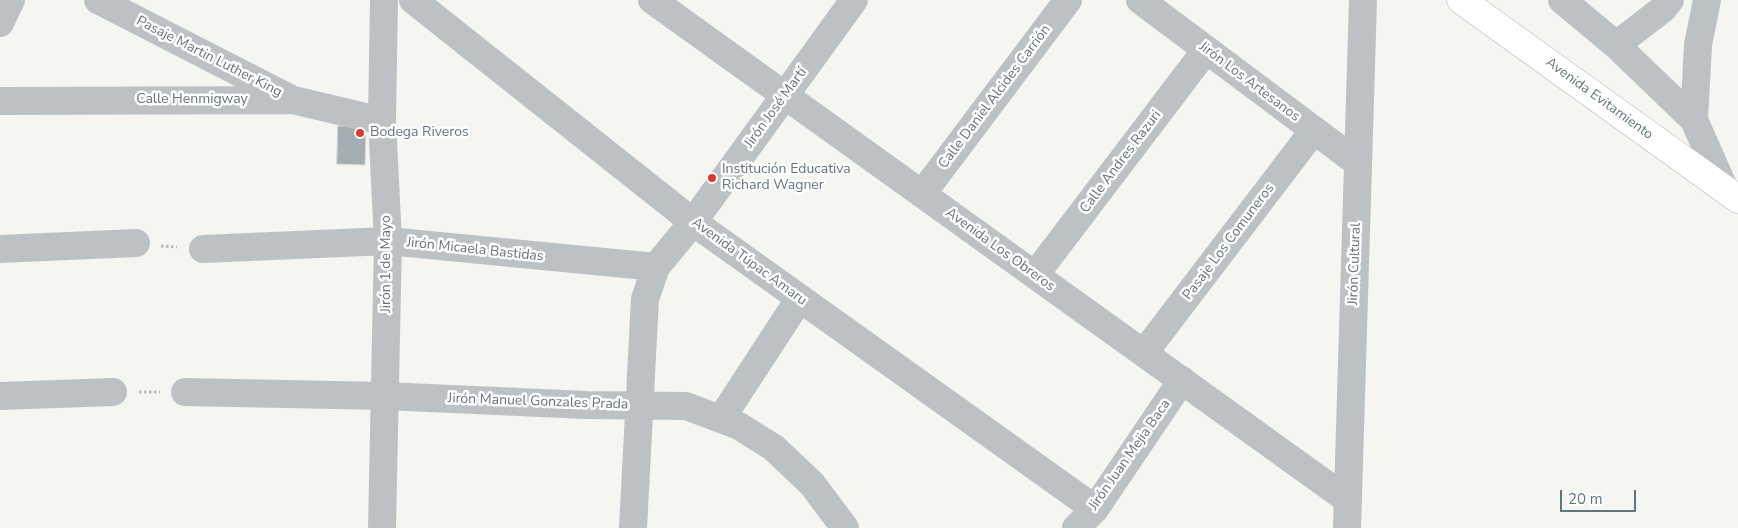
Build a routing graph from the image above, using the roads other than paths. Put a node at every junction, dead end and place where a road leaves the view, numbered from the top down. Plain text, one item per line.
1 (11, 0) edge
2 (98, 0) edge
3 (384, 0) edge
4 (413, 0) edge
5 (652, 0) edge
6 (854, 0) edge
7 (1068, 0) edge
8 (1140, 0) edge
9 (1363, 0) edge
10 (1461, 0) edge
11 (1562, 0) edge
12 (1670, 0) edge
13 (1707, 0) edge
14 (0, 23) edge
15 (1616, 45) junction
16 (1206, 50) junction
17 (785, 96) junction
18 (293, 100) junction
19 (0, 101) edge
20 (382, 120) junction
21 (1694, 120) junction
22 (1314, 130) junction
23 (1358, 163) junction
24 (922, 194) junction
25 (1732, 194) edge
26 (693, 222) junction
27 (388, 241) junction
28 (136, 243) road end
29 (0, 249) edge
30 (203, 249) road end
31 (656, 267) junction
32 (1035, 275) junction
33 (800, 298) junction
34 (1144, 353) junction
35 (1182, 380) junction
36 (113, 392) road end
37 (185, 392) road end
38 (0, 396) edge
39 (385, 396) junction
40 (639, 405) junction
41 (721, 419) junction
42 (1348, 500) junction
43 (1095, 509) junction
44 (382, 528) edge
45 (633, 528) edge
46 (845, 528) edge
47 (1076, 528) edge
48 (1347, 528) edge

1 - 14 street
2 - 18 street, Pasaje Martin Luther King
3 - 20 street, Jirón 1 de Mayo
4 - 26 street, Avenida Túpac Amaru
5 - 17 street, Avenida Los Obreros
6 - 17 street, Jirón José Martí
7 - 24 street, Calle Daniel Alcides Carrión
8 - 16 street, Jirón Los Artesanos
9 - 23 street, Jirón Cultural
10 - 25 street, Avenida Evitamiento
11 - 15 street
12 - 15 street
13 - 21 street
15 - 21 street
16 - 22 street, Jirón Los Artesanos
16 - 32 street, Calle Andres Razuri
17 - 24 street, Avenida Los Obreros
17 - 26 street, Jirón José Martí
18 - 19 street, Calle Henmigway
18 - 20 street, Calle Henmigway
20 - 27 street, Jirón 1 de Mayo
21 - 25 street
22 - 23 street, Jirón Los Artesanos
22 - 34 street, Pasaje Los Comuneros
23 - 42 street, Jirón Cultural
24 - 32 street, Avenida Los Obreros
26 - 31 street, Jirón José Martí
26 - 33 street, Avenida Túpac Amaru
27 - 30 street, Jirón Micaela Bastidas
27 - 31 street, Jirón Micaela Bastidas
27 - 39 street, Jirón 1 de Mayo
28 - 29 street
31 - 40 street, Jirón José Martí
32 - 34 street, Avenida Los Obreros
33 - 41 street
33 - 43 street, Avenida Túpac Amaru
34 - 35 street, Avenida Los Obreros
35 - 42 street, Avenida Los Obreros
35 - 43 street, Jirón Juan Mejia Baca
36 - 38 street
37 - 39 street, Jirón Manuel Gonzales Prada
39 - 40 street, Jirón Manuel Gonzales Prada
39 - 44 street, Jirón 1 de Mayo
40 - 41 street, Jirón Manuel Gonzales Prada
40 - 45 street, Jirón José Martí
41 - 46 street, Jirón Manuel Gonzales Prada
42 - 48 street, Jirón Cultural
43 - 47 street, Jirón Juan Mejia Baca

